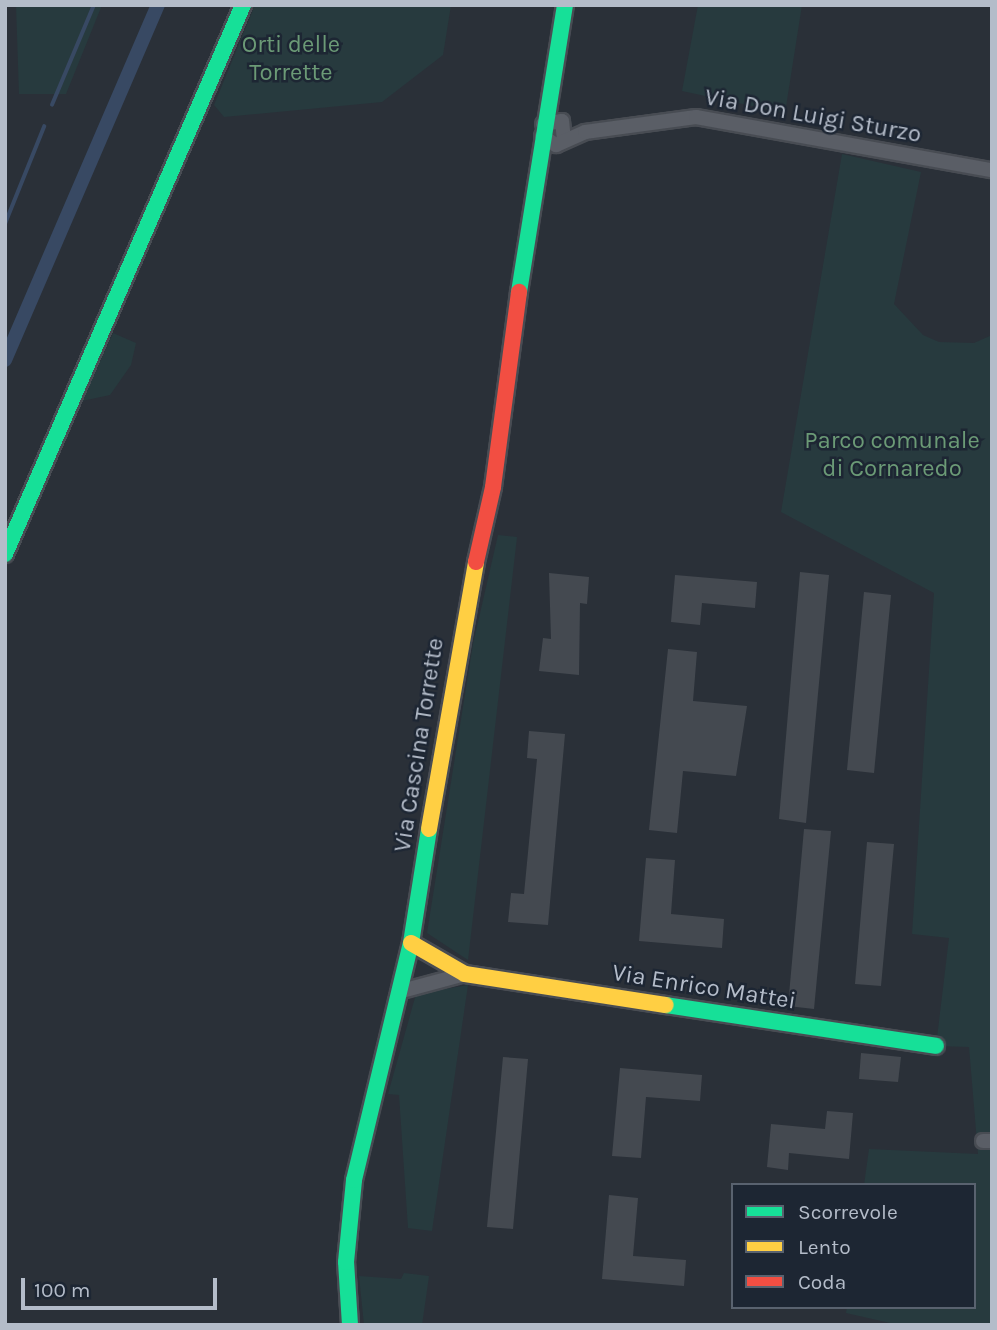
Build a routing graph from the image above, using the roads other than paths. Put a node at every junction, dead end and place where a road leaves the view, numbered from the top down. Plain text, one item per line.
1 (243, 5) edge
2 (565, 5) edge
3 (555, 131) junction
4 (992, 170) edge
5 (5, 554) edge
6 (411, 943) junction
7 (465, 974) junction
8 (402, 991) junction
9 (936, 1046) dead end
10 (349, 1325) edge

1 - 5 street
2 - 3 street, Via Cascina Torrette
3 - 4 street, Via Don Luigi Sturzo
3 - 6 street, Via Cascina Torrette
6 - 7 street, Via Enrico Mattei
6 - 8 street, Via Cascina Torrette
7 - 8 street, Via Enrico Mattei
7 - 9 street, Via Enrico Mattei
8 - 10 street, Via Cascina Torrette

